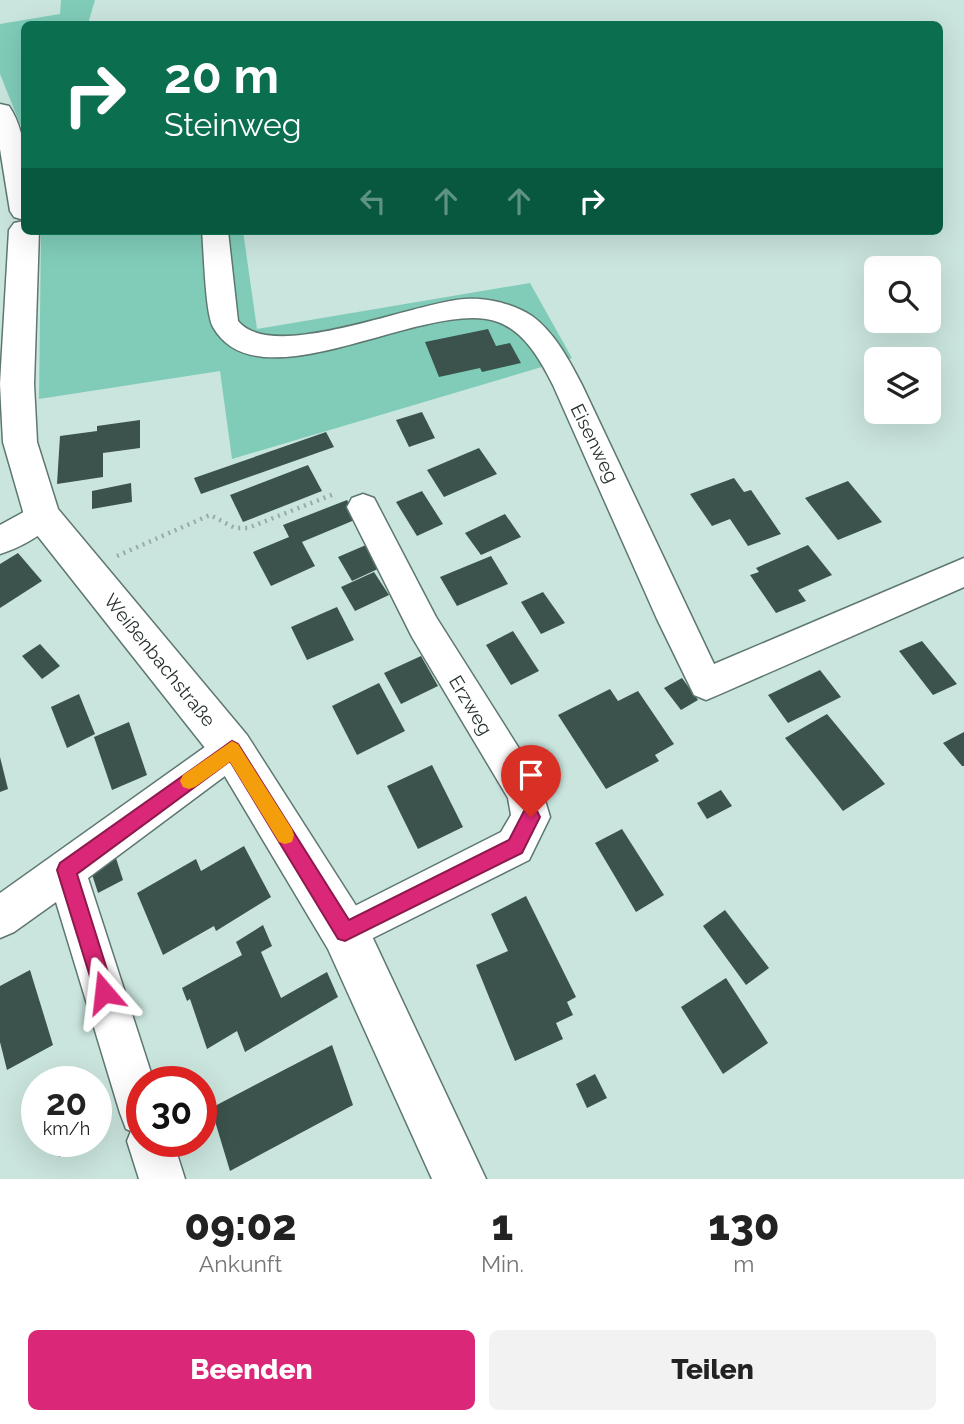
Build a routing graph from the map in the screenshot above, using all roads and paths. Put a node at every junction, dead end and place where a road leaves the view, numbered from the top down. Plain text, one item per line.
1 (0, 112) edge
2 (21, 192) edge
3 (24, 235) edge
4 (215, 235) edge
5 (352, 499) joint
6 (42, 515) junction
7 (0, 541) edge
8 (964, 572) edge
9 (89, 573) junction
10 (232, 749) junction
11 (66, 870) junction
12 (0, 918) edge
13 (345, 932) junction
14 (127, 1066) edge
15 (155, 1157) edge
16 (162, 1179) edge
17 (459, 1179) edge

1 - 2 main road
3 - 6 main road, Weißenbachstraße
4 - 8 street, Eisenweg
5 - 9 path
5 - 13 street, Erzweg
6 - 7 street
6 - 9 main road, Weißenbachstraße
9 - 10 main road, Weißenbachstraße
10 - 11 street
10 - 13 main road, Weißenbachstraße
11 - 12 street
11 - 14 street
13 - 17 main road, Weißenbachstraße
15 - 16 street

